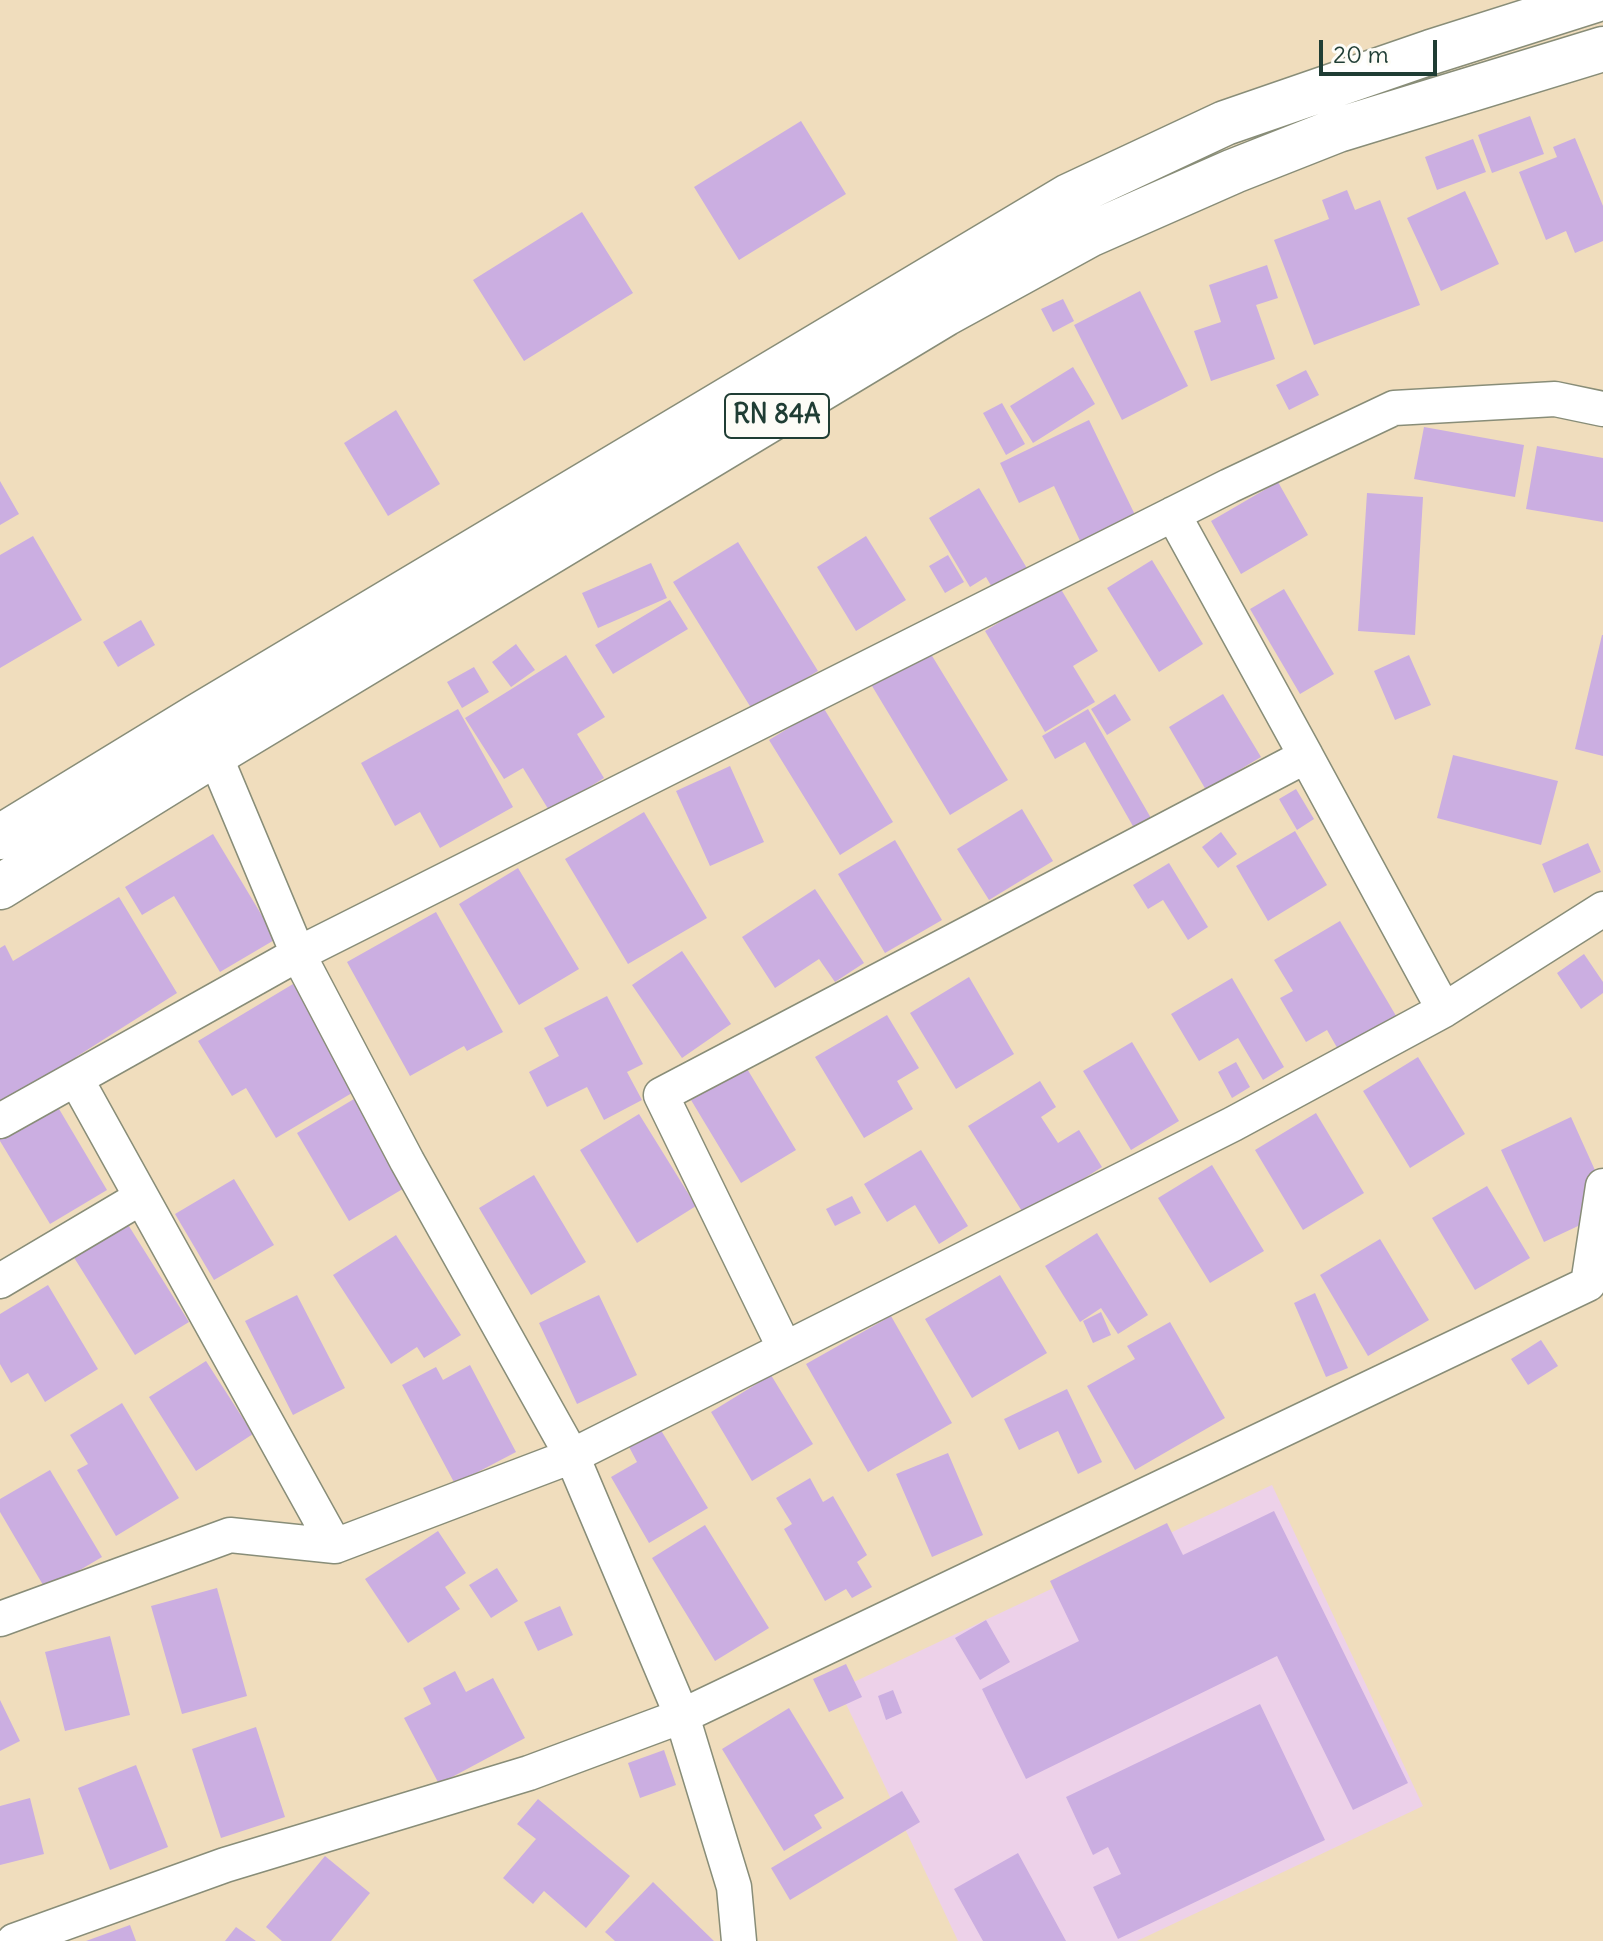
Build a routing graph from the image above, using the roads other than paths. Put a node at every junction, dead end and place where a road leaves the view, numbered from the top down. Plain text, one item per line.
1 (1595, 0) edge
2 (1603, 49) edge
3 (1603, 409) edge
4 (1173, 514) junction
5 (206, 736) junction
6 (1306, 756) junction
7 (0, 837) edge
8 (0, 887) edge
9 (1603, 909) edge
10 (298, 954) junction
11 (1444, 1010) junction
12 (76, 1079) junction
13 (0, 1121) edge
14 (1603, 1186) edge
15 (140, 1198) junction
16 (0, 1281) edge
17 (785, 1349) junction
18 (572, 1456) junction
19 (335, 1546) junction
20 (4, 1609) edge
21 (682, 1716) junction
22 (14, 1941) edge
23 (739, 1941) edge

1 - 5 main road, RN 84A
2 - 5 main road, RN 84A
3 - 4 street
4 - 6 street
4 - 10 street
5 - 7 main road, RN 84A
5 - 8 main road, RN 84A
5 - 10 street
6 - 11 street
6 - 17 street
9 - 11 street
10 - 12 street
10 - 18 street
11 - 17 street
12 - 13 street
12 - 15 street
14 - 21 street
15 - 16 street
15 - 19 street
17 - 18 street
18 - 19 street
18 - 21 street
19 - 20 street
21 - 22 street
21 - 23 street

